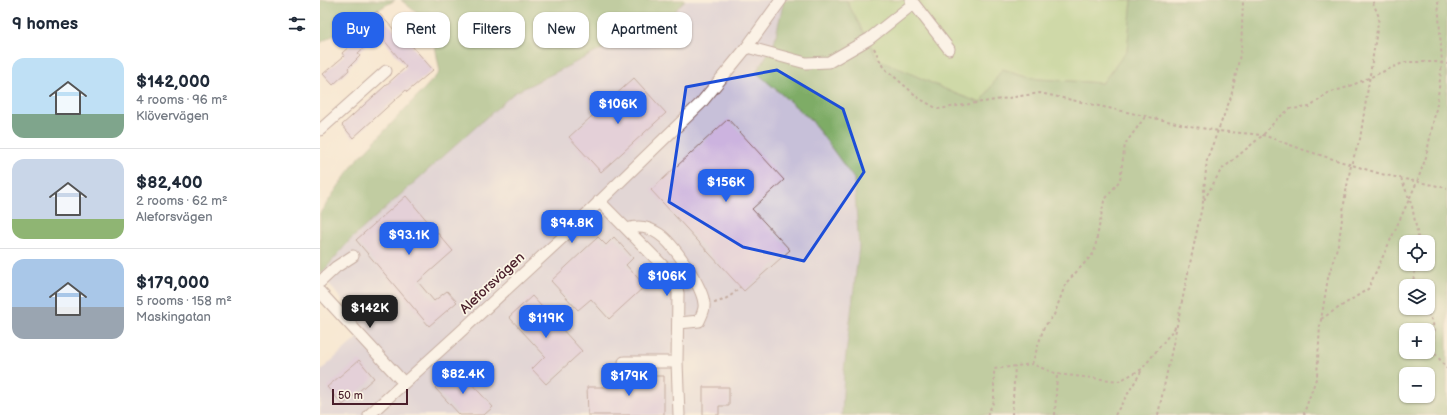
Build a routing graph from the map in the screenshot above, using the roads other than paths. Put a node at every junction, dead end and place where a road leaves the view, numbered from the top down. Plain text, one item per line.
1 (782, 0) edge
2 (912, 2) edge
3 (747, 47) junction
4 (949, 49) dead end
5 (386, 71) dead end
6 (320, 130) edge
7 (599, 201) junction
8 (627, 228) junction
9 (353, 256) dead end
10 (320, 282) edge
11 (320, 292) edge
12 (679, 323) junction
13 (624, 362) dead end
14 (677, 362) junction
15 (404, 383) junction
16 (369, 415) edge
17 (679, 415) edge

1 - 3 street, Aleforsvägen
2 - 3 street
2 - 4 street
3 - 7 street, Aleforsvägen
5 - 6 street
7 - 8 street
7 - 15 street, Aleforsvägen
8 - 12 street
8 - 12 street
9 - 10 street
11 - 15 street
12 - 14 street
13 - 14 street
14 - 17 street
15 - 16 street, Aleforsvägen

